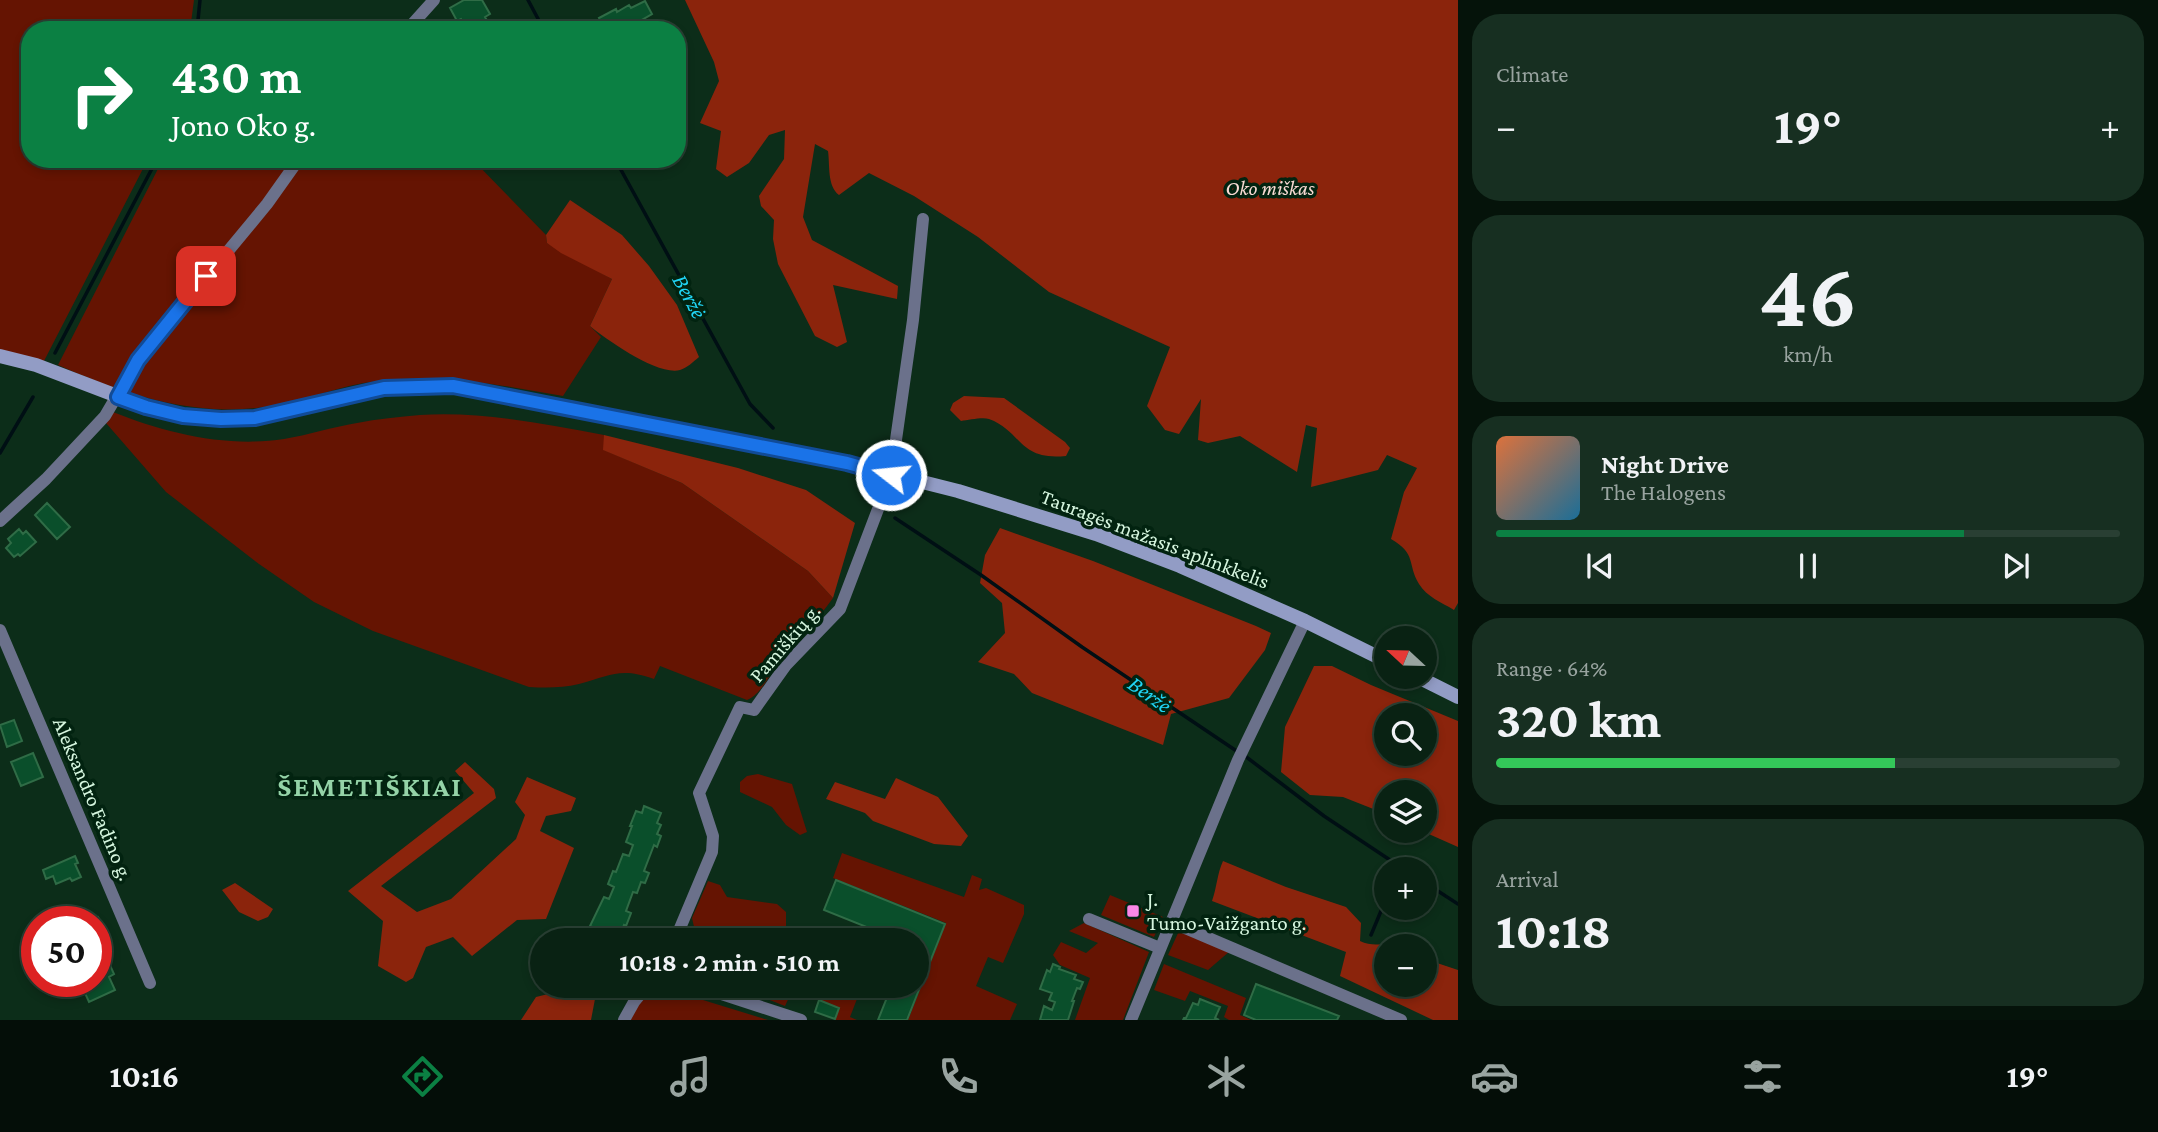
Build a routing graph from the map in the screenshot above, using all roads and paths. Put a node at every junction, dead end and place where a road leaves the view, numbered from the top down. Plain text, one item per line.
1 (433, 0) edge
2 (415, 21) edge
3 (293, 168) edge
4 (923, 219) dead end
5 (0, 356) edge
6 (118, 397) junction
7 (891, 475) junction
8 (0, 522) edge
9 (1305, 621) junction
10 (0, 630) edge
11 (1374, 655) edge
12 (1437, 686) edge
13 (1458, 697) edge
14 (1089, 919) dead end
15 (1171, 922) junction
16 (680, 928) edge
17 (1160, 948) junction
18 (150, 983) dead end
19 (638, 998) edge
20 (734, 998) edge
21 (624, 1020) edge
22 (801, 1020) edge
23 (1131, 1020) edge
24 (1401, 1020) edge

1 - 2 street
3 - 6 street
4 - 7 street, Pamiškių g.
5 - 6 main road, Tauragės mažasis aplinkkelis
6 - 7 main road, Tauragės mažasis aplinkkelis
6 - 8 street
7 - 9 main road, Tauragės mažasis aplinkkelis
7 - 16 street, Pamiškių g.
9 - 11 main road, Tauragės mažasis aplinkkelis
9 - 15 street
10 - 18 street, Aleksandro Fadino g.
12 - 13 main road
14 - 17 street
15 - 17 street
15 - 24 street
17 - 23 street
19 - 21 street
20 - 22 street

